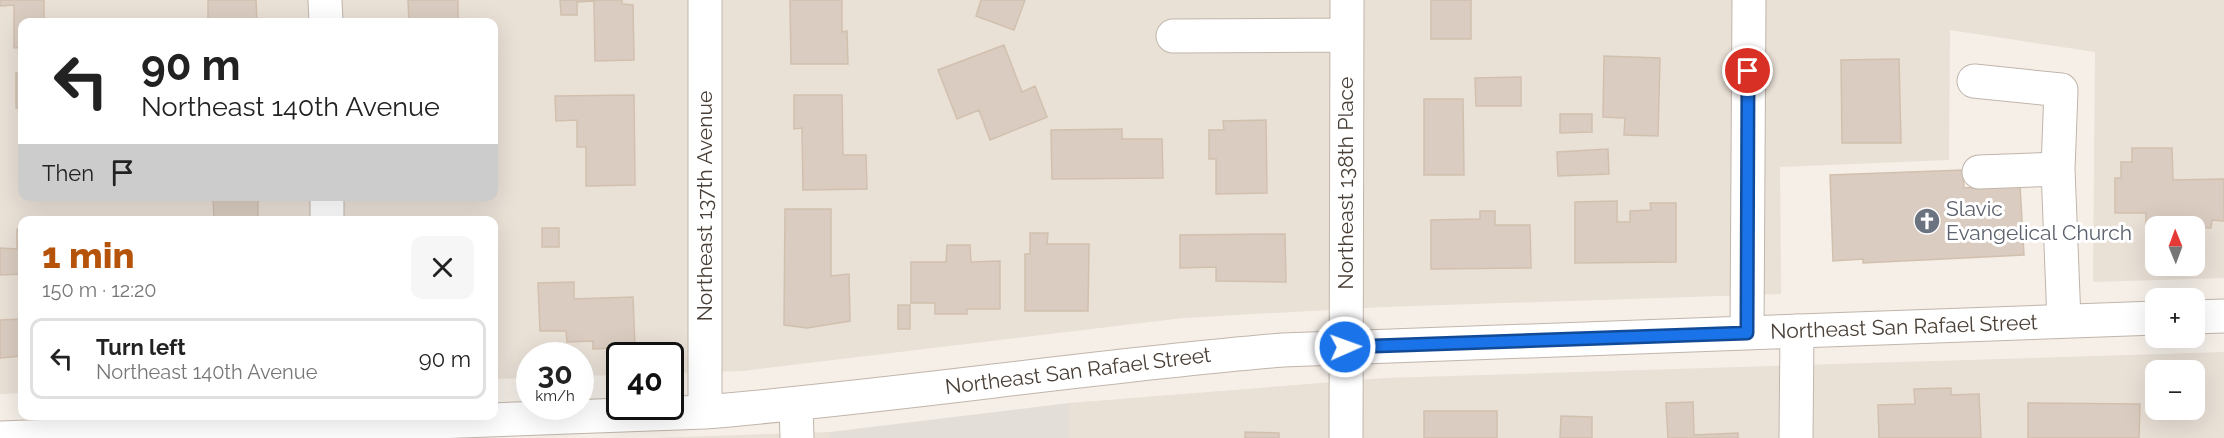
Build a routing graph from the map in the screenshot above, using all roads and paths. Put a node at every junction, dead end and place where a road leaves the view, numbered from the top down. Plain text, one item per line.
1 (326, 0) edge
2 (705, 0) edge
3 (1347, 0) edge
4 (1749, 0) edge
5 (326, 18) edge
6 (1347, 35) junction
7 (1173, 36) dead end
8 (1974, 81) dead end
9 (2058, 169) junction
10 (1980, 172) dead end
11 (2224, 316) edge
12 (2205, 317) edge
13 (2145, 318) edge
14 (2064, 321) junction
15 (1797, 331) junction
16 (1747, 333) junction
17 (1345, 347) junction
18 (796, 405) junction
19 (705, 412) junction
20 (498, 417) edge
21 (370, 420) edge
22 (328, 421) edge
23 (1, 438) edge
24 (797, 438) edge
25 (1346, 438) edge
26 (1796, 438) edge

1 - 5 street
2 - 19 street, Northeast 137th Avenue
3 - 6 street, Northeast 138th Place
4 - 16 street
6 - 7 street
6 - 17 street, Northeast 138th Place
8 - 9 street
9 - 10 street
9 - 14 street
11 - 12 street
13 - 14 street, Northeast San Rafael Street
14 - 15 street, Northeast San Rafael Street
15 - 16 street, Northeast San Rafael Street
15 - 26 street
16 - 17 street, Northeast San Rafael Street
17 - 18 street, Northeast San Rafael Street
17 - 25 street, Northeast 138th Place
18 - 19 street, Northeast San Rafael Street
18 - 24 street
19 - 20 street, Northeast San Rafael Street
21 - 22 street, Northeast San Rafael Street
22 - 23 street, Northeast San Rafael Street

